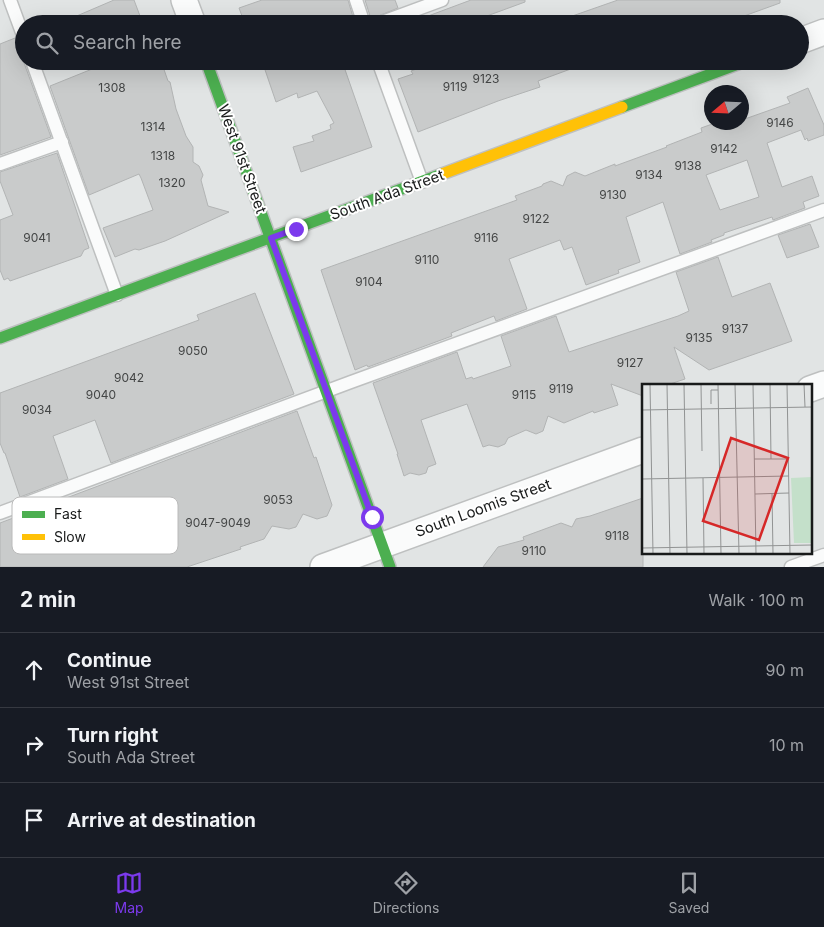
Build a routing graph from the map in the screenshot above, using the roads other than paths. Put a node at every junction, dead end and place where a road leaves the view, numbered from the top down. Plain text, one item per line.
1 (10, 0) edge
2 (184, 0) edge
3 (356, 0) edge
4 (442, 0) edge
5 (16, 15) edge
6 (190, 15) edge
7 (361, 15) edge
8 (401, 15) edge
9 (824, 32) edge
10 (809, 38) edge
11 (35, 70) edge
12 (209, 70) edge
13 (381, 70) edge
14 (722, 70) edge
15 (62, 142) junction
16 (0, 164) edge
17 (422, 182) junction
18 (824, 210) edge
19 (271, 238) junction
20 (117, 295) junction
21 (0, 338) edge
22 (824, 384) edge
23 (812, 388) edge
24 (327, 391) junction
25 (642, 450) edge
26 (43, 497) edge
27 (12, 509) edge
28 (0, 513) edge
29 (824, 555) edge
30 (386, 556) edge
31 (323, 567) edge
32 (791, 567) edge

1 - 5 lane
2 - 6 street
3 - 7 lane
4 - 8 lane
9 - 10 street
11 - 15 lane
12 - 19 street, West 91st Street
13 - 17 lane
14 - 17 street, South Ada Street
15 - 16 lane
15 - 20 lane
17 - 19 street, South Ada Street
18 - 24 lane
19 - 20 street, South Ada Street
19 - 24 street, West 91st Street
20 - 21 street, South Ada Street
22 - 23 street
24 - 26 lane
24 - 30 street, West 91st Street
25 - 30 street, South Loomis Street
27 - 28 lane
29 - 32 lane
30 - 31 street, South Loomis Street

